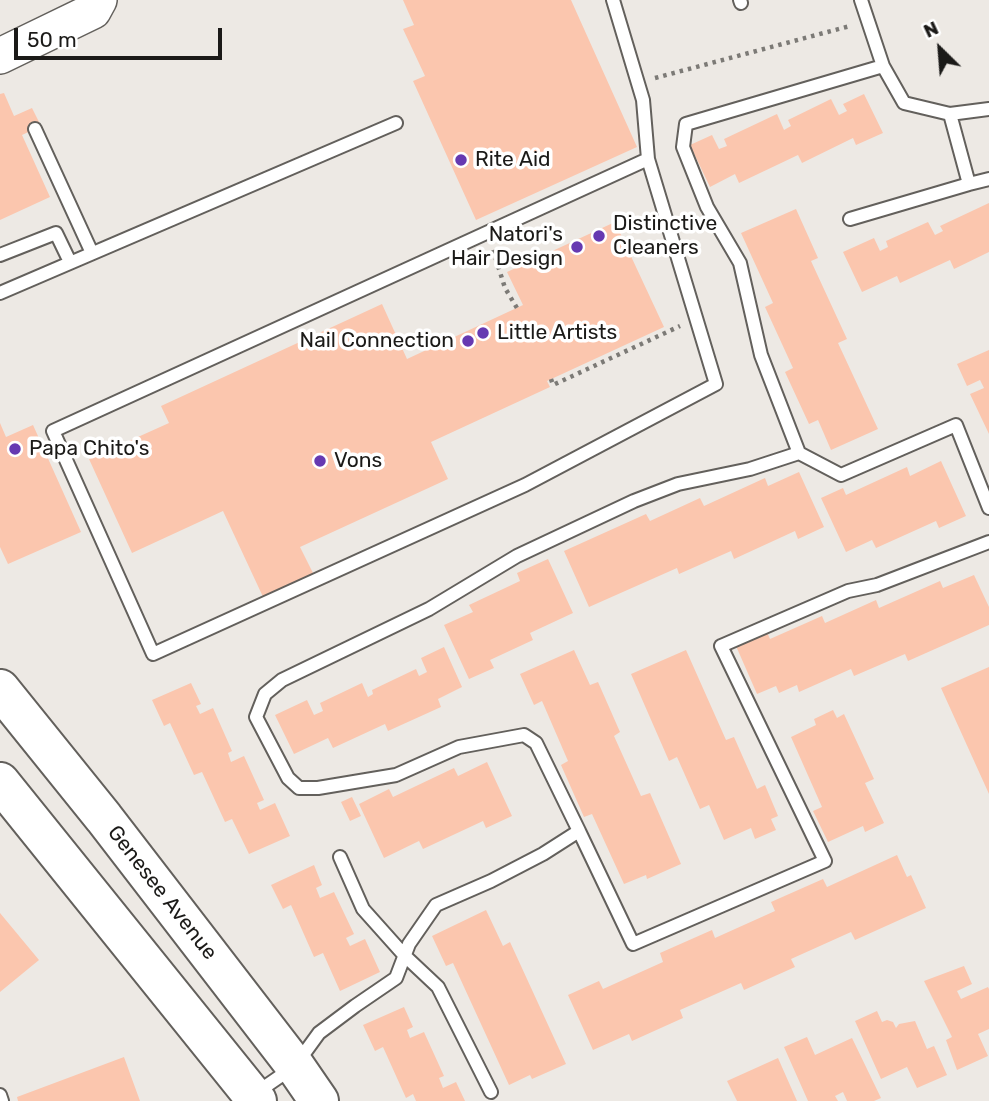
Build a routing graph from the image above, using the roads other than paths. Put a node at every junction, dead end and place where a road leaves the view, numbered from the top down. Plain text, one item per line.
1 (99, 0) edge
2 (613, 0) edge
3 (861, 0) edge
4 (0, 56) edge
5 (883, 66) junction
6 (989, 109) edge
7 (950, 114) junction
8 (396, 123) dead end
9 (35, 129) dead end
10 (648, 159) junction
11 (989, 179) edge
12 (969, 184) junction
13 (850, 219) dead end
14 (92, 253) junction
15 (0, 255) edge
16 (70, 262) junction
17 (0, 293) edge
18 (799, 453) junction
19 (989, 508) edge
20 (989, 542) edge
21 (0, 688) edge
22 (0, 782) edge
23 (579, 831) junction
24 (340, 857) dead end
25 (405, 956) junction
26 (295, 1066) junction
27 (491, 1092) dead end
28 (0, 1095) edge
29 (255, 1098) edge
30 (2, 1101) edge
31 (319, 1101) edge

1 - 4 main road
2 - 10 lane
3 - 5 lane
5 - 7 lane
5 - 18 lane
6 - 7 lane
7 - 12 lane
8 - 14 lane
9 - 14 lane
10 - 10 lane
11 - 12 lane
12 - 13 lane
14 - 16 lane
15 - 16 lane
16 - 17 lane
18 - 19 lane
18 - 23 lane
20 - 23 lane
21 - 26 main road, Genesee Avenue
22 - 29 main road
23 - 25 lane
24 - 25 lane
25 - 26 lane
25 - 27 lane
26 - 29 lane
26 - 31 main road, Genesee Avenue
28 - 30 lane

